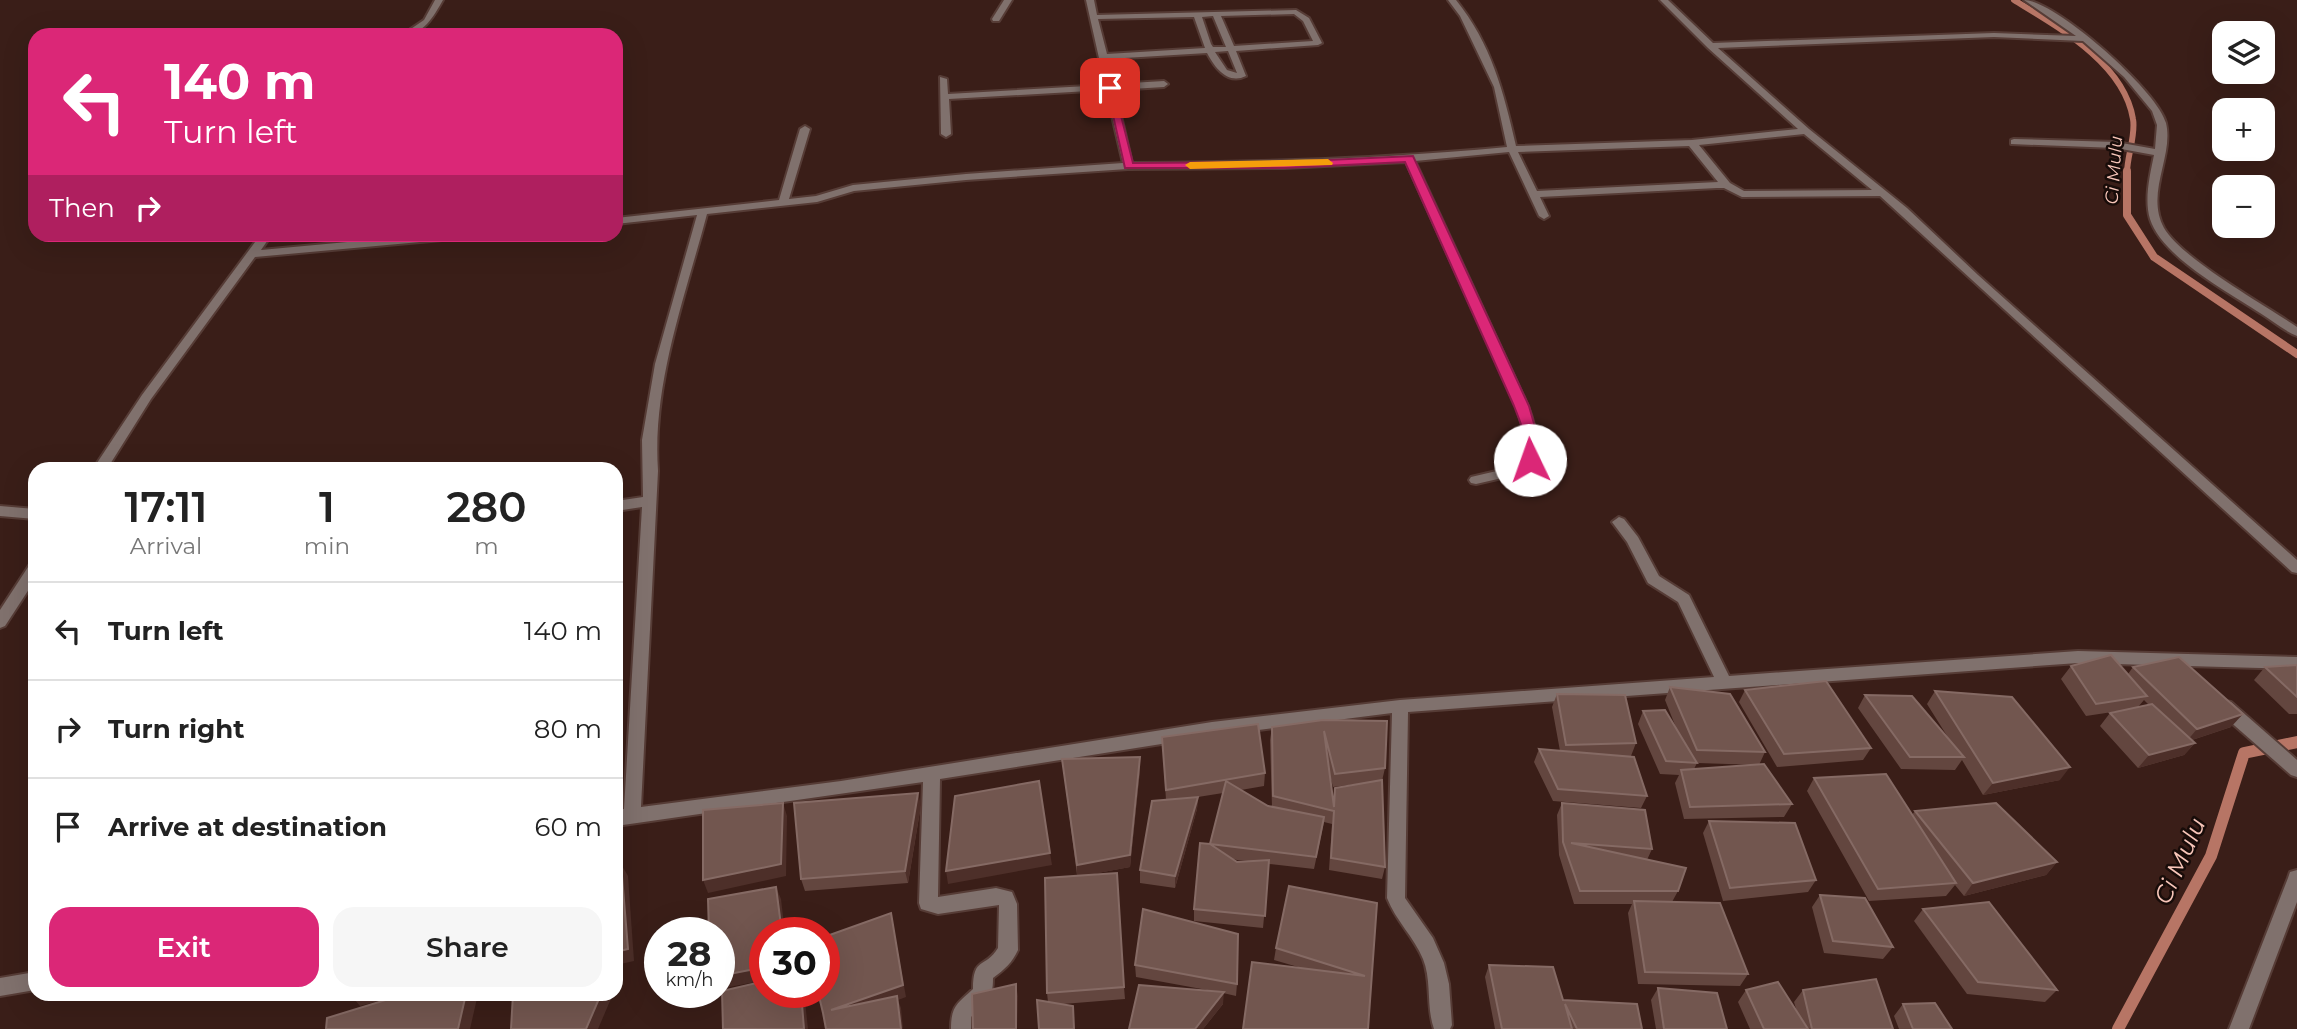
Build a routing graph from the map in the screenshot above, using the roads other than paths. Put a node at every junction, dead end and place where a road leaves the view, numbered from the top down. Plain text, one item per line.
1 (439, 0) edge
2 (1008, 0) edge
3 (1090, 0) edge
4 (1452, 0) edge
5 (1664, 0) edge
6 (2028, 0) edge
7 (2050, 0) edge
8 (2039, 5) junction
9 (1198, 14) junction
10 (1216, 14) junction
11 (1093, 17) junction
12 (996, 19) dead end
13 (416, 28) edge
14 (2088, 40) junction
15 (1710, 46) junction
16 (1230, 50) junction
17 (1211, 51) junction
18 (1104, 57) junction
19 (943, 79) dead end
20 (1164, 85) dead end
21 (1110, 88) junction
22 (945, 97) junction
23 (805, 129) dead end
24 (1806, 131) junction
25 (946, 134) dead end
26 (2014, 142) dead end
27 (1692, 143) junction
28 (1512, 149) junction
29 (2159, 153) junction
30 (1409, 159) junction
31 (1128, 166) junction
32 (1726, 185) junction
33 (1883, 192) junction
34 (1535, 194) junction
35 (783, 203) junction
36 (703, 211) junction
37 (1544, 216) dead end
38 (623, 220) edge
39 (262, 242) edge
40 (387, 242) edge
41 (254, 254) junction
42 (2297, 332) edge
43 (105, 462) edge
44 (1476, 480) dead end
45 (649, 501) junction
46 (623, 505) edge
47 (0, 512) edge
48 (28, 514) edge
49 (1619, 522) dead end
50 (2297, 568) edge
51 (28, 579) edge
52 (0, 622) edge
53 (2172, 659) junction
54 (2297, 663) edge
55 (2191, 676) edge
56 (1724, 682) junction
57 (2214, 696) edge
58 (1400, 706) junction
59 (2297, 770) edge
60 (932, 774) junction
61 (624, 817) edge
62 (2297, 878) edge
63 (28, 982) edge
64 (0, 987) edge
65 (1442, 1025) dead end
66 (961, 1029) edge
67 (2239, 1029) edge

1 - 13 street
2 - 12 street
3 - 11 street
4 - 28 street
5 - 15 street
6 - 8 street
7 - 8 street
8 - 14 street
9 - 10 street
9 - 11 street
9 - 17 street
10 - 16 street
10 - 16 street
11 - 18 street
14 - 15 street
14 - 29 street
15 - 24 street
16 - 17 street
16 - 17 street
17 - 18 street
18 - 21 street
19 - 22 street
20 - 21 street
21 - 22 street
21 - 31 street
22 - 25 street
23 - 35 street
24 - 27 street
24 - 33 street
26 - 29 street
27 - 28 street
27 - 32 street
28 - 30 street
28 - 34 street
29 - 42 street
30 - 31 street
30 - 44 street
31 - 35 street
32 - 33 street
32 - 34 street
33 - 50 street
34 - 37 street
35 - 36 street
36 - 38 street
36 - 45 street
39 - 41 street
40 - 41 street
41 - 43 street
45 - 46 street
45 - 61 street
47 - 48 street
49 - 56 street
51 - 52 street
53 - 54 street
53 - 55 street
53 - 56 street
56 - 58 street
57 - 59 street
58 - 60 street
58 - 65 street
60 - 61 street
60 - 66 street
62 - 67 street
63 - 64 street

